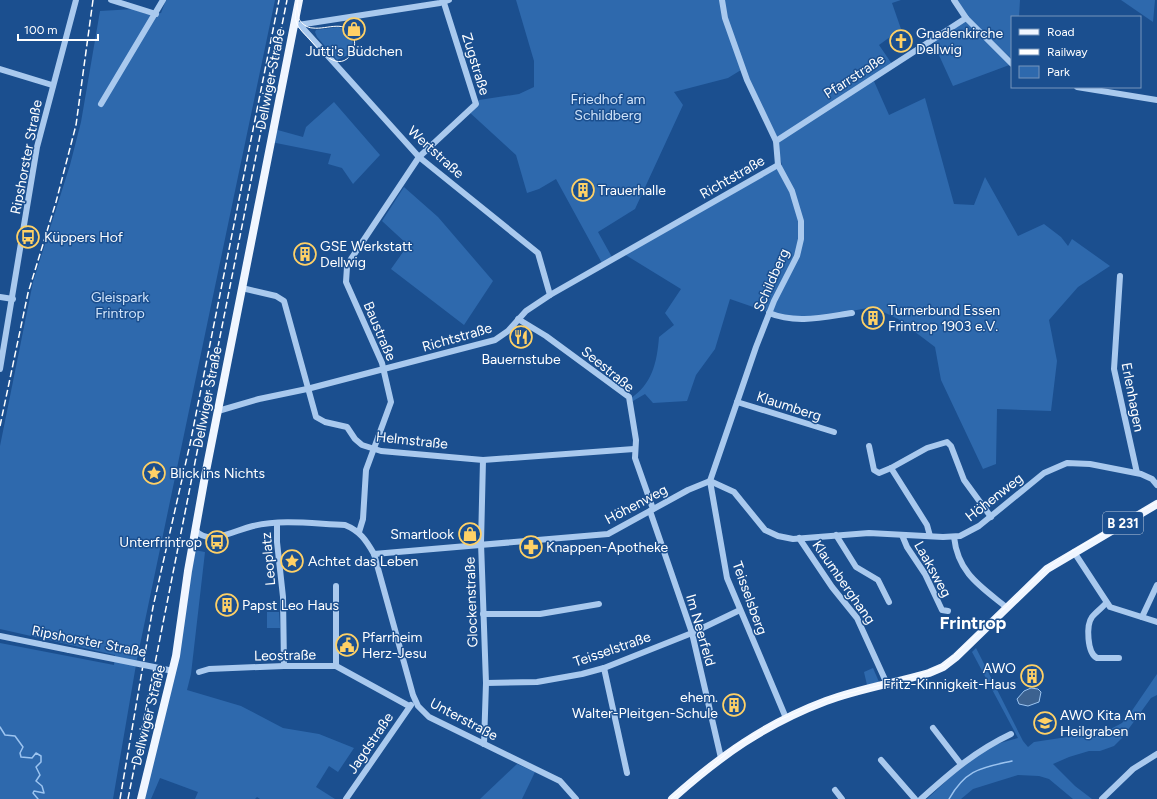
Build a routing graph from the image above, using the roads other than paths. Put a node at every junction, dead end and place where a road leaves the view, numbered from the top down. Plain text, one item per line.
1 (76, 0) edge
2 (111, 0) edge
3 (163, 0) edge
4 (299, 0) edge
5 (722, 0) edge
6 (954, 0) edge
7 (446, 1) edge
8 (156, 14) junction
9 (966, 18) junction
10 (297, 25) junction
11 (1011, 63) edge
12 (0, 69) edge
13 (52, 86) junction
14 (1083, 88) edge
15 (1157, 100) edge
16 (101, 104) dead end
17 (776, 141) junction
18 (419, 157) junction
19 (778, 165) junction
20 (1120, 276) dead end
21 (242, 288) junction
22 (550, 295) junction
23 (0, 297) edge
24 (13, 299) junction
25 (769, 313) junction
26 (852, 313) dead end
27 (518, 319) junction
28 (0, 369) edge
29 (384, 369) junction
30 (307, 389) junction
31 (737, 402) junction
32 (218, 411) junction
33 (834, 432) dead end
34 (869, 446) dead end
35 (634, 449) junction
36 (374, 450) junction
37 (483, 460) junction
38 (891, 468) junction
39 (1137, 473) junction
40 (710, 481) junction
41 (1157, 485) edge
42 (1157, 504) edge
43 (651, 510) junction
44 (991, 517) junction
45 (277, 523) junction
46 (196, 531) junction
47 (359, 532) junction
48 (836, 535) junction
49 (902, 535) junction
50 (930, 536) junction
51 (954, 537) junction
52 (799, 538) junction
53 (480, 543) junction
54 (1074, 552) junction
55 (374, 554) junction
56 (1157, 585) edge
57 (336, 586) dead end
58 (889, 602) dead end
59 (1106, 603) junction
60 (598, 604) dead end
61 (1006, 607) junction
62 (740, 610) junction
63 (948, 611) dead end
64 (483, 614) junction
65 (1142, 617) junction
66 (1157, 622) edge
67 (692, 633) junction
68 (0, 636) edge
69 (1119, 658) dead end
70 (284, 666) junction
71 (336, 666) junction
72 (604, 668) junction
73 (173, 671) junction
74 (199, 672) dead end
75 (486, 683) junction
76 (888, 684) junction
77 (415, 702) junction
78 (409, 706) junction
79 (786, 718) junction
80 (933, 728) dead end
81 (1011, 734) dead end
82 (484, 744) junction
83 (1157, 754) edge
84 (721, 758) junction
85 (881, 760) dead end
86 (960, 763) junction
87 (627, 773) dead end
88 (835, 790) dead end
89 (141, 799) edge
90 (346, 799) edge
91 (576, 799) edge
92 (672, 799) edge
93 (842, 799) edge
94 (915, 799) edge
95 (921, 799) edge
96 (1102, 799) edge

1 - 13 street, Ripshorster Straße
2 - 8 street
3 - 8 street
4 - 10 main road, Dellwiger Straße
5 - 17 street, Schildberg
6 - 9 street
7 - 10 street, Zugstraße
7 - 18 street, Zugstraße
8 - 16 street
9 - 11 street
9 - 17 street, Pfarrstraße
10 - 18 street, Wertstraße
10 - 21 main road, Dellwiger Straße
12 - 13 street
13 - 24 street, Ripshorster Straße
14 - 15 street
17 - 19 street, Schildberg
18 - 22 street, Wertstraße
18 - 29 street, Baustraße
19 - 22 street, Richtstraße
19 - 25 street, Schildberg
20 - 39 street, Erlenhagen
21 - 30 street, Helmstraße
21 - 32 main road, Dellwiger Straße
22 - 27 street, Richtstraße
23 - 24 street
24 - 28 street, Ripshorster Straße
25 - 26 street
25 - 31 street, Schildberg
27 - 29 street, Richtstraße
27 - 35 street, Seestraße
29 - 30 street, Richtstraße
29 - 36 street, Baustraße
30 - 32 street, Richtstraße
30 - 36 street, Helmstraße
31 - 33 street, Klaumberg
31 - 40 street, Schildberg
32 - 46 main road, Dellwiger Straße
34 - 38 street
35 - 37 street, Helmstraße
35 - 43 street, Seestraße
36 - 37 street, Helmstraße
36 - 47 street, Baustraße
37 - 53 street, Glockenstraße
38 - 44 street
38 - 50 street
39 - 41 street, Höhenweg
39 - 44 street, Höhenweg
40 - 43 street, Höhenweg
40 - 52 street, Höhenweg
40 - 62 street, Teisselsberg
42 - 54 main road, B 231
43 - 53 street, Höhenweg
43 - 67 street, Im Neerfeld
44 - 51 street, Höhenweg
45 - 46 street
45 - 47 street
45 - 70 street, Leoplatz
46 - 73 main road, Dellwiger Straße
47 - 55 street, Unterstraße
48 - 49 street, Höhenweg
48 - 52 street, Höhenweg
48 - 58 street
49 - 50 street, Höhenweg
49 - 63 street, Laaksweg
50 - 51 street, Höhenweg
51 - 61 street
52 - 76 street, Klaumberghang
53 - 55 street, Höhenweg
53 - 64 street, Glockenstraße
54 - 59 street
54 - 61 main road, B 231
55 - 77 street, Unterstraße
56 - 65 street
57 - 71 street
59 - 65 street
59 - 69 street
60 - 64 street
61 - 76 main road, B 231
62 - 67 street, Teisselstraße
62 - 79 street, Teisselsberg
64 - 75 street, Glockenstraße
65 - 66 street
67 - 72 street, Teisselstraße
67 - 84 street, Im Neerfeld
68 - 73 street, Ripshorster Straße, bridge
70 - 71 street, Leostraße
70 - 74 street, Leostraße
71 - 78 street, Leostraße
72 - 75 street, Teisselstraße
72 - 87 street
73 - 89 main road, Dellwiger Straße
75 - 82 street, Glockenstraße
76 - 79 main road, B 231
77 - 78 street, Jagdstraße
77 - 82 street, Unterstraße
78 - 90 street, Jagdstraße
79 - 84 main road, B 231
80 - 86 street
81 - 86 street
82 - 91 street, Unterstraße
83 - 96 street
84 - 92 main road, B 231
85 - 94 street
86 - 95 street
88 - 93 street

